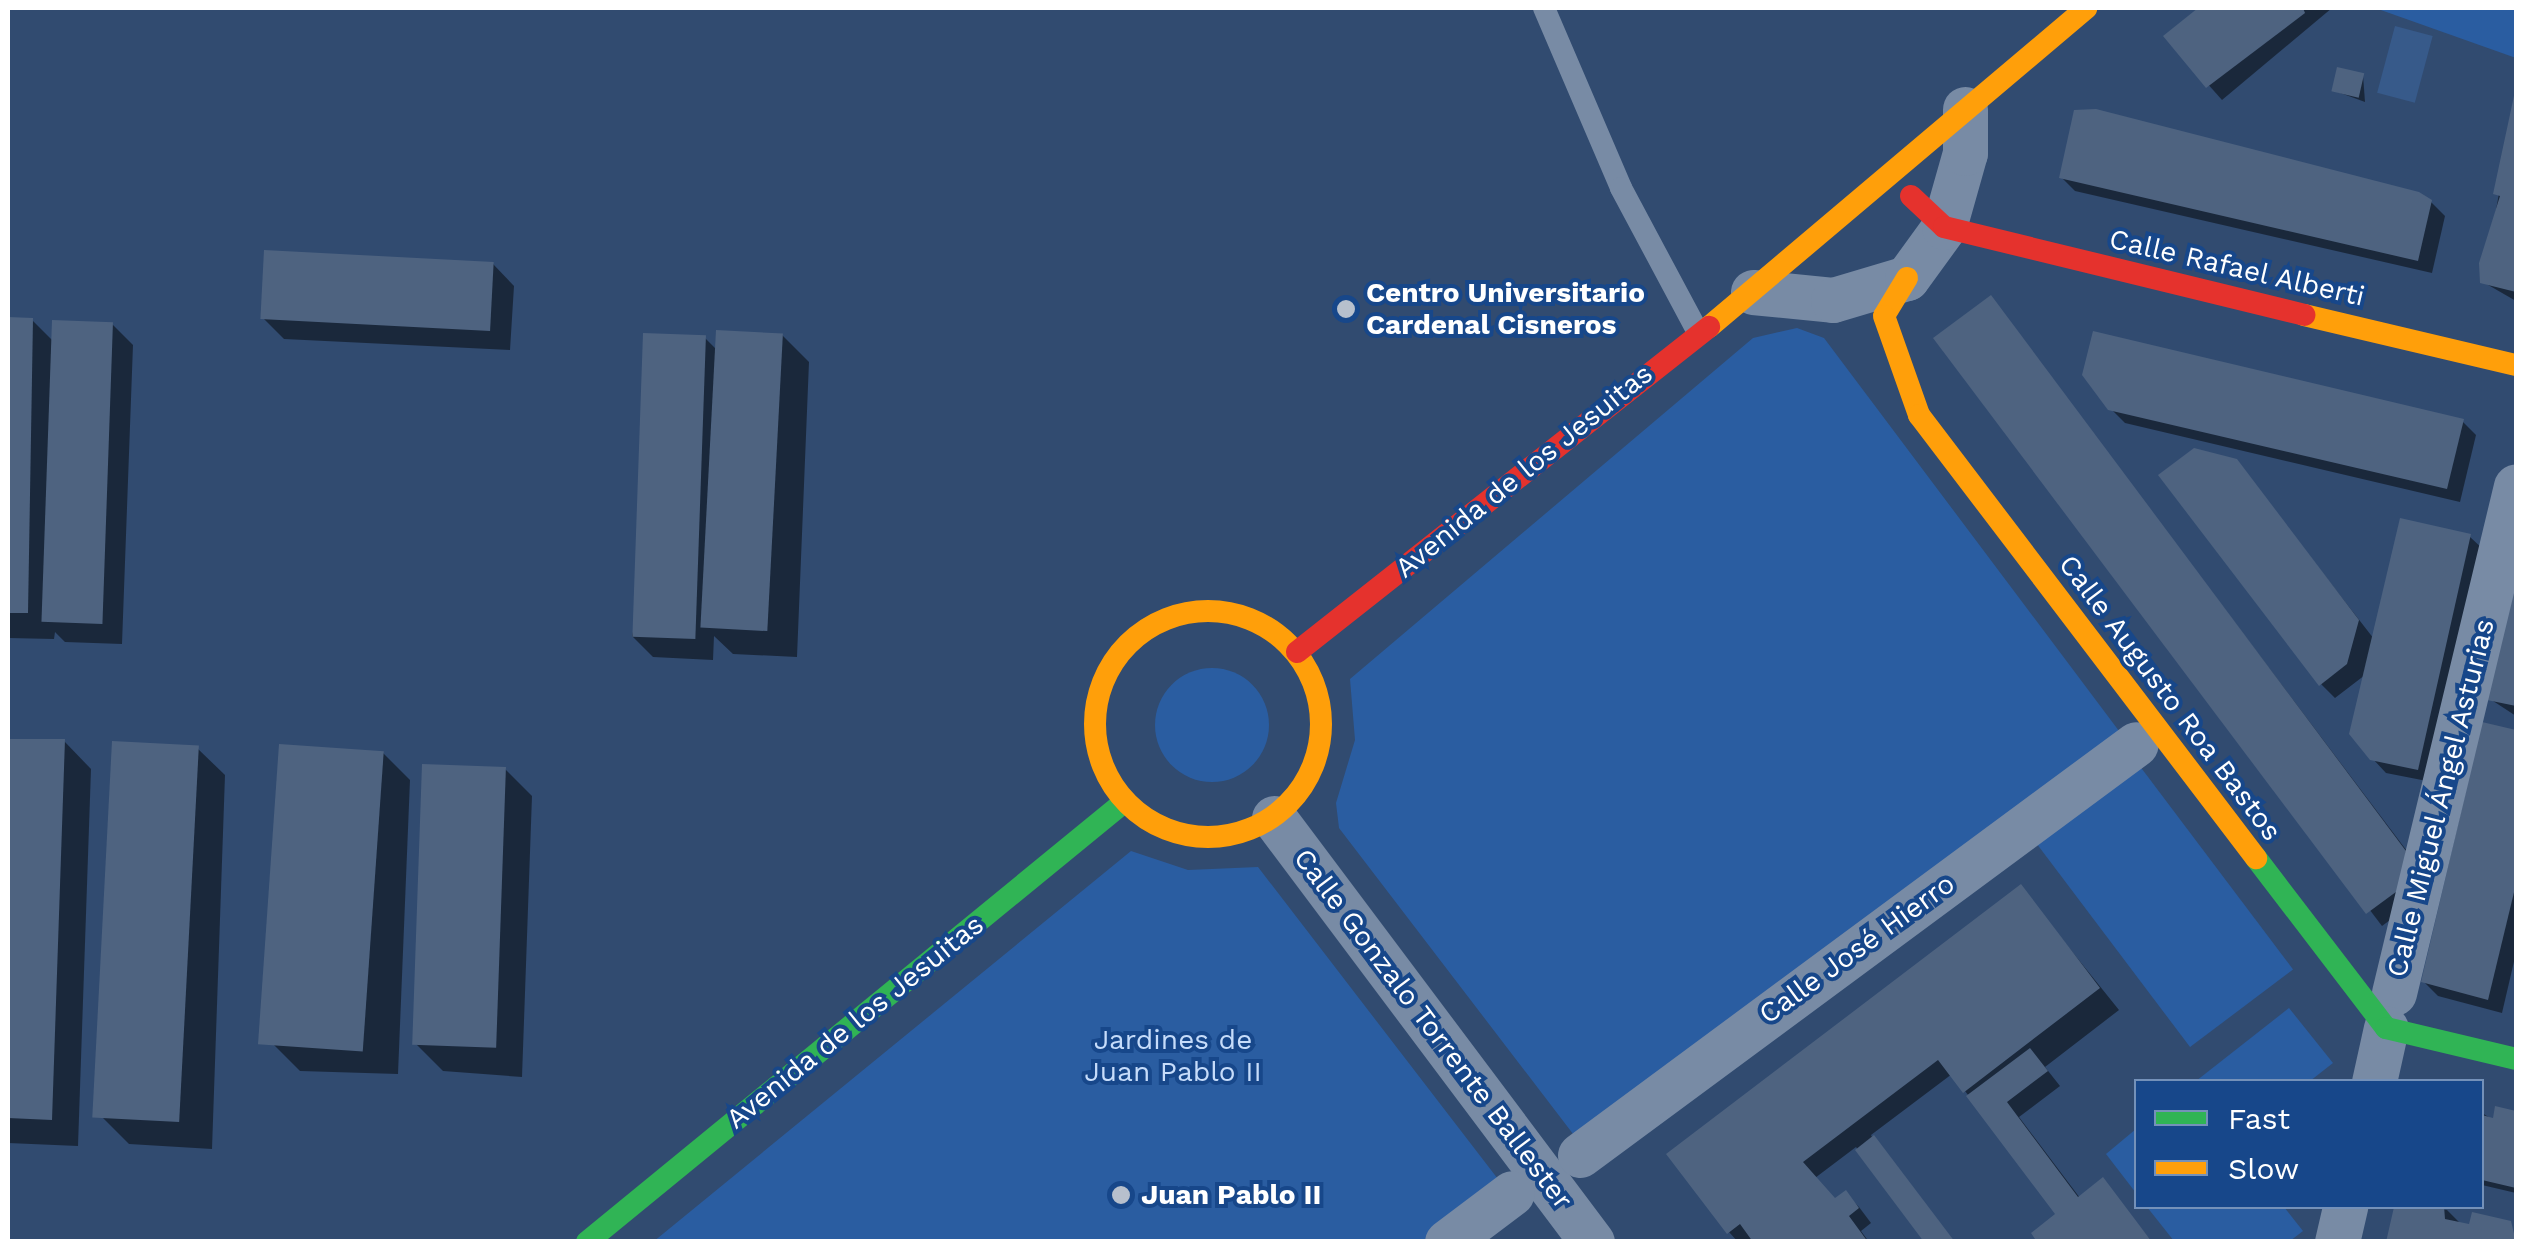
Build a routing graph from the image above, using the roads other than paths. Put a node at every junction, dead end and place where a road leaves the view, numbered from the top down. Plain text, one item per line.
1 (1544, 8) edge
2 (2086, 8) edge
3 (1964, 109) junction
4 (1917, 224) junction
5 (1753, 292) junction
6 (1698, 332) junction
7 (2516, 365) edge
8 (2516, 486) edge
9 (1296, 652) junction
10 (2136, 744) dead end
11 (1124, 802) junction
12 (1274, 818) junction
13 (2390, 1010) junction
14 (2516, 1058) edge
15 (2375, 1079) edge
16 (1580, 1154) dead end
17 (1512, 1193) dead end
18 (2344, 1209) edge
19 (587, 1242) edge
20 (1447, 1242) edge
21 (1592, 1242) edge
22 (2336, 1242) edge

1 - 6 lane
2 - 3 street, Avenida de los Jesuitas
3 - 4 street, Avenida de los Jesuitas
3 - 4 street
4 - 5 street, Avenida de los Jesuitas
4 - 5 street, Avenida de los Jesuitas
4 - 7 street, Calle Rafael Alberti
4 - 13 street, Calle Augusto Roa Bastos
5 - 6 street, Avenida de los Jesuitas
6 - 9 street, Avenida de los Jesuitas
8 - 13 street, Calle Miguel Ángel Asturias
9 - 11 street
9 - 12 street
10 - 16 street, Calle José Hierro
11 - 12 street
11 - 19 street, Avenida de los Jesuitas
12 - 21 street, Calle Gonzalo Torrente Ballester
13 - 14 street
13 - 15 street, Calle Miguel Ángel Asturias
17 - 20 street
18 - 22 street

